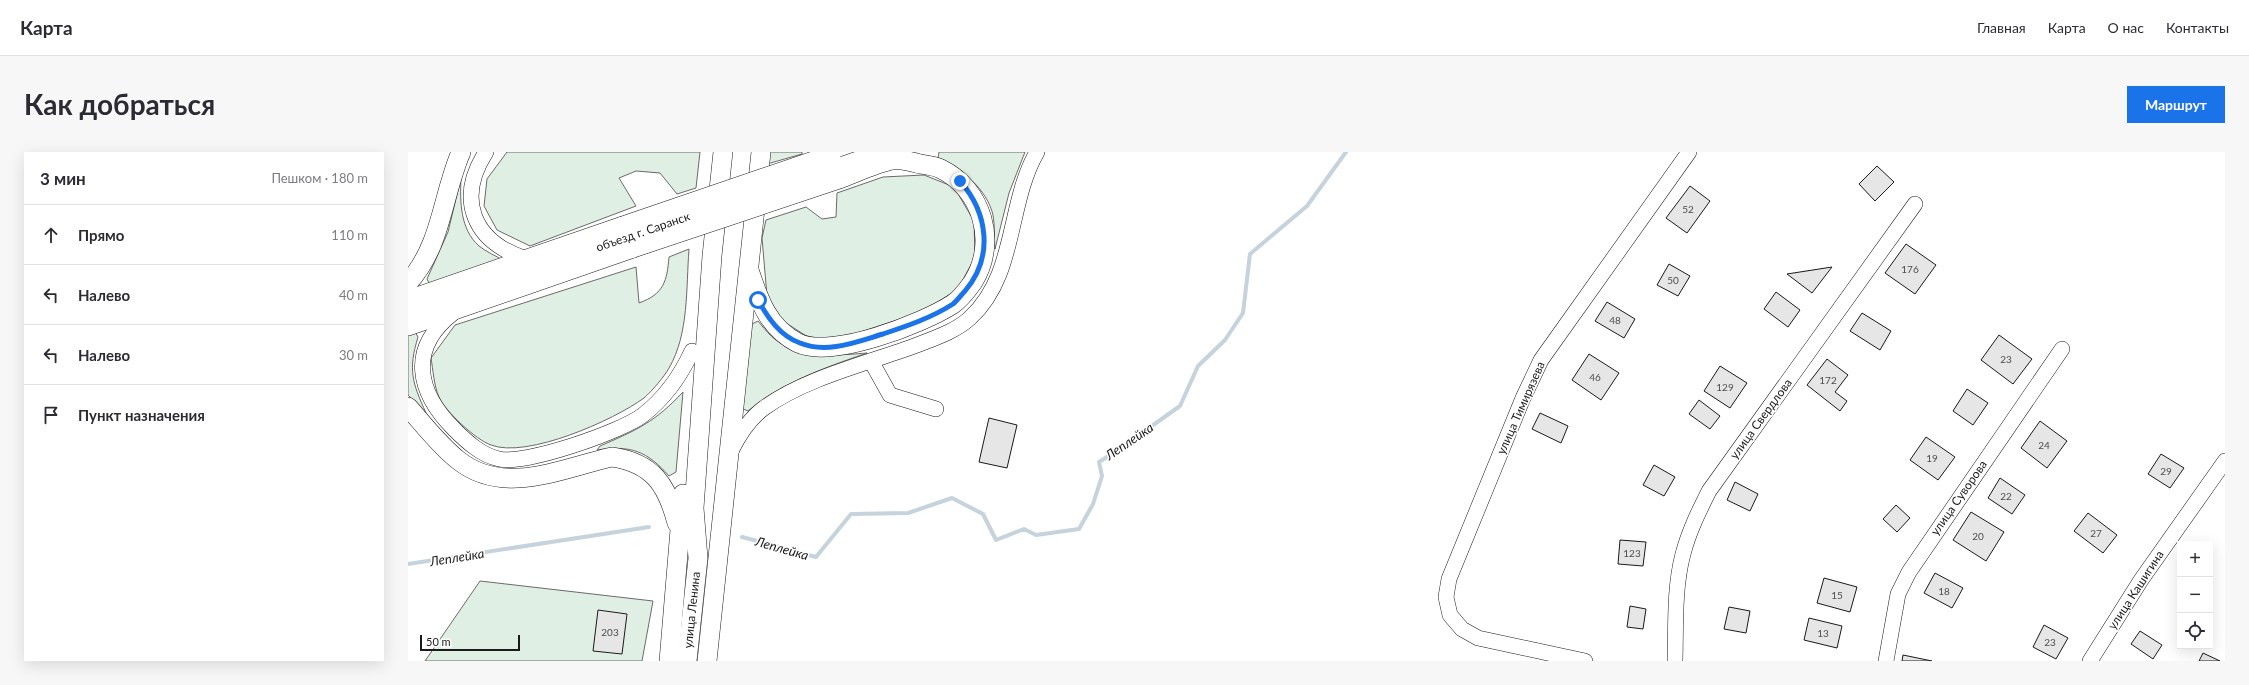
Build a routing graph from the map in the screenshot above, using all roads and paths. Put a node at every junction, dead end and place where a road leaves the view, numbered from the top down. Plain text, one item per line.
1 (461, 152) edge
2 (486, 152) edge
3 (711, 152) edge
4 (723, 152) edge
5 (749, 152) edge
6 (761, 152) edge
7 (916, 152) edge
8 (1037, 152) edge
9 (1689, 152) edge
10 (886, 156) edge
11 (836, 163) edge
12 (1915, 204) dead end
13 (628, 237) junction
14 (524, 258) junction
15 (749, 270) junction
16 (408, 283) edge
17 (408, 300) edge
18 (457, 309) junction
19 (408, 313) edge
20 (408, 326) edge
21 (2062, 349) dead end
22 (692, 351) junction
23 (871, 361) junction
24 (408, 407) edge
25 (936, 409) dead end
26 (728, 456) junction
27 (2225, 461) edge
28 (680, 536) junction
29 (698, 558) junction
30 (669, 661) edge
31 (687, 661) edge
32 (707, 661) edge
33 (1585, 661) edge
34 (1675, 661) edge
35 (1886, 661) edge
36 (2090, 661) edge

1 - 16 main road
2 - 14 street
3 - 22 main road
4 - 29 main road
5 - 29 main road
6 - 15 main road
7 - 10 street
8 - 23 street
9 - 33 street, улица Тимирязева
10 - 11 main road
10 - 15 main road
11 - 13 main road, bridge
11 - 13 main road, bridge
12 - 34 street, улица Свердлова
13 - 14 main road
13 - 18 main road
13 - 19 street, объезд г. Саранск
14 - 17 main road
15 - 26 main road
18 - 20 main road
18 - 22 street
21 - 35 street, улица Суворова
22 - 28 main road
23 - 25 street
23 - 26 street
24 - 28 main road
26 - 32 main road
27 - 36 street, улица Кашигина
28 - 30 main road
29 - 31 main road, улица Ленина

